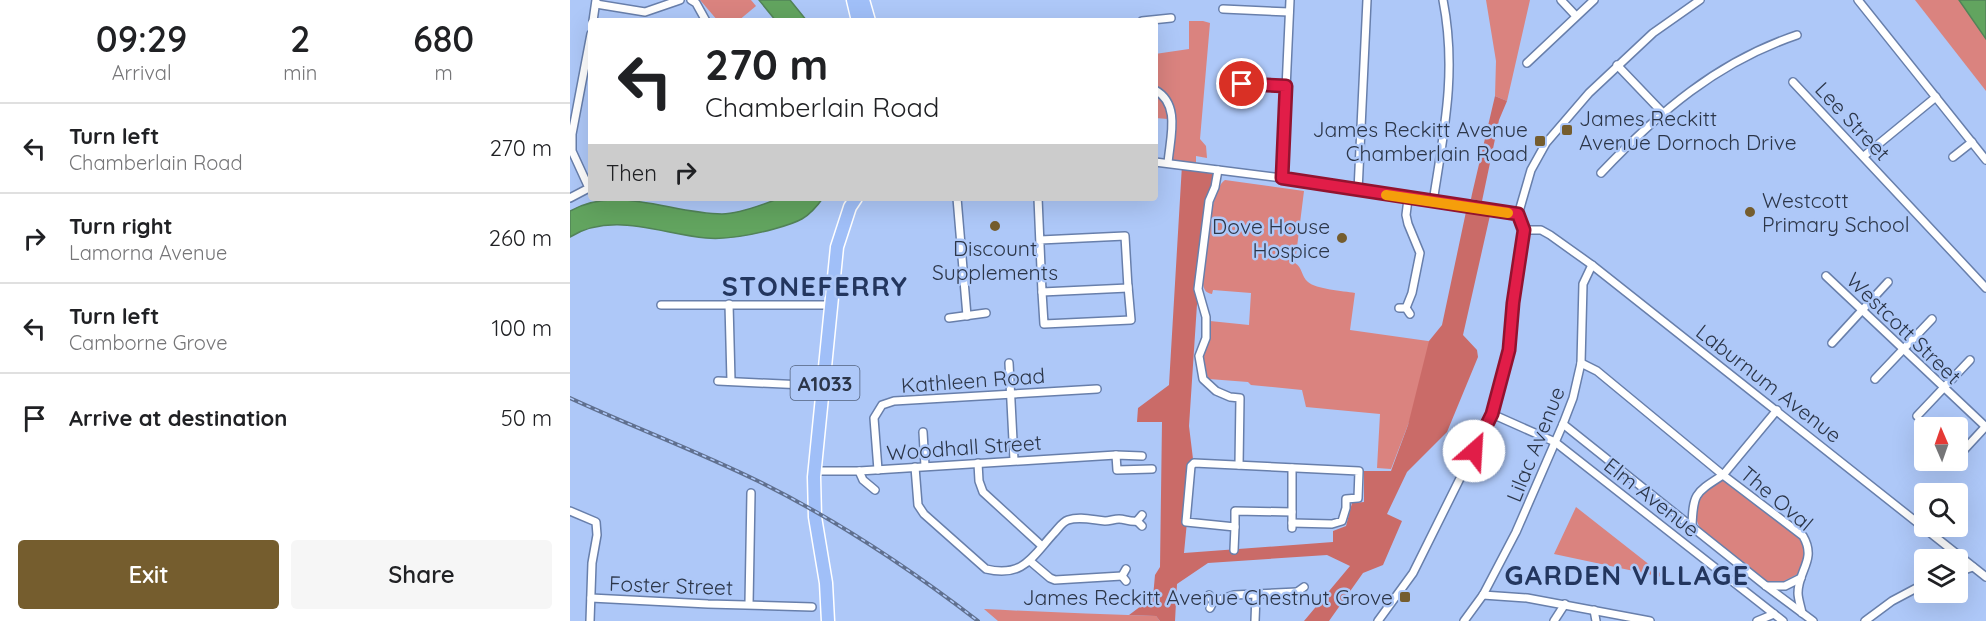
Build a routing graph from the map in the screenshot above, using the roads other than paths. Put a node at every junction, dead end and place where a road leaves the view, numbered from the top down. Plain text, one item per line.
1 (680, 0) edge
2 (691, 0) edge
3 (853, 0) edge
4 (863, 0) edge
5 (1290, 0) edge
6 (1367, 0) edge
7 (1443, 0) edge
8 (1561, 0) edge
9 (1594, 0) edge
10 (1700, 0) edge
11 (1858, 0) edge
12 (596, 2) edge
13 (1223, 9) dead end
14 (1289, 12) junction
15 (1576, 16) junction
16 (593, 18) edge
17 (704, 18) edge
18 (857, 18) edge
19 (868, 18) edge
20 (1171, 18) dead end
21 (1158, 19) edge
22 (1797, 35) dead end
23 (588, 50) edge
24 (1528, 58) dead end
25 (1617, 65) junction
26 (583, 77) junction
27 (588, 78) edge
28 (1793, 82) dead end
29 (1221, 84) dead end
30 (1286, 86) junction
31 (1158, 92) edge
32 (1935, 97) junction
33 (1662, 112) junction
34 (1972, 142) junction
35 (1864, 156) junction
36 (1953, 157) dead end
37 (1986, 160) edge
38 (1158, 162) edge
39 (1168, 163) junction
40 (1602, 168) dead end
41 (1218, 170) junction
42 (1282, 178) junction
43 (588, 183) edge
44 (588, 188) edge
45 (1358, 191) junction
46 (570, 198) edge
47 (1408, 199) junction
48 (854, 201) edge
49 (863, 201) edge
50 (957, 201) edge
51 (1038, 201) edge
52 (1433, 202) junction
53 (1518, 214) junction
54 (1524, 230) junction
55 (1040, 240) junction
56 (1592, 265) junction
57 (835, 266) junction
58 (1826, 276) dead end
59 (1888, 282) dead end
60 (1128, 286) junction
61 (1986, 288) edge
62 (1042, 292) junction
63 (729, 304) junction
64 (661, 305) dead end
65 (831, 305) junction
66 (1405, 310) dead end
67 (1862, 311) junction
68 (986, 314) dead end
69 (967, 315) junction
70 (949, 318) dead end
71 (1932, 319) dead end
72 (1832, 343) dead end
73 (1902, 349) junction
74 (1970, 360) dead end
75 (1009, 363) dead end
76 (1581, 363) junction
77 (1875, 380) dead end
78 (718, 381) dead end
79 (731, 381) junction
80 (825, 386) junction
81 (1943, 388) junction
82 (1097, 389) dead end
83 (1011, 394) junction
84 (1777, 410) junction
85 (1492, 414) junction
86 (1917, 416) dead end
87 (1563, 424) junction
88 (1986, 427) edge
89 (923, 432) dead end
90 (1555, 442) junction
91 (1968, 447) edge
92 (1116, 455) junction
93 (1142, 456) dead end
94 (1014, 460) junction
95 (978, 463) junction
96 (1239, 465) junction
97 (925, 466) junction
98 (915, 467) junction
99 (1292, 468) junction
100 (1152, 469) dead end
101 (878, 470) junction
102 (815, 471) junction
103 (859, 471) junction
104 (1724, 475) junction
105 (875, 490) dead end
106 (751, 493) dead end
107 (570, 511) edge
108 (1292, 512) junction
109 (1140, 520) dead end
110 (1235, 527) junction
111 (1692, 527) junction
112 (1042, 546) junction
113 (1234, 550) dead end
114 (1030, 561) junction
115 (1973, 567) junction
116 (1968, 569) edge
117 (1125, 575) dead end
118 (1801, 578) junction
119 (1986, 578) edge
120 (1766, 586) junction
121 (1304, 587) dead end
122 (1914, 589) edge
123 (1256, 595) junction
124 (1483, 595) junction
125 (591, 598) junction
126 (1211, 601) dead end
127 (749, 604) junction
128 (1565, 604) junction
129 (812, 607) dead end
130 (1594, 610) junction
131 (1802, 613) junction
132 (1774, 614) junction
133 (590, 621) edge
134 (828, 621) edge
135 (1255, 621) edge
136 (1378, 621) edge
137 (1464, 621) edge
138 (1554, 621) edge
139 (1596, 621) edge
140 (1650, 621) edge
141 (1757, 621) edge
142 (1783, 621) edge
143 (1813, 621) edge
144 (1866, 621) edge

1 - 12 street
2 - 17 street
3 - 18 highway
4 - 19 highway
5 - 14 street
6 - 45 street
7 - 52 street
8 - 15 street
9 - 15 street
10 - 25 street
11 - 32 street
12 - 16 street
13 - 14 street
14 - 30 street
15 - 24 street
20 - 21 street
22 - 33 street
23 - 26 street
25 - 33 street
25 - 53 street
26 - 27 street
26 - 43 street
28 - 35 street, Lee Street
29 - 30 street
30 - 42 street
31 - 39 street
32 - 34 street
32 - 35 street
33 - 40 street
34 - 36 street
34 - 37 street
35 - 61 street, Lee Street
38 - 39 street
39 - 41 street
41 - 42 street
41 - 96 street
42 - 45 street
44 - 46 street
45 - 47 street
47 - 52 street
47 - 66 street
48 - 57 highway, A1033
49 - 57 highway, A1033
50 - 69 street
51 - 55 street
52 - 53 street
53 - 54 street
54 - 56 street, Laburnum Avenue
54 - 85 street
55 - 60 street
55 - 62 street
56 - 76 street, Lilac Avenue
56 - 84 street, Laburnum Avenue
57 - 65 highway, A1033
58 - 67 street, Westcott Street
59 - 67 street
60 - 62 street
60 - 62 street
63 - 64 street
63 - 65 street
63 - 79 street
65 - 80 highway, A1033
67 - 72 street
67 - 73 street, Westcott Street
68 - 69 street
69 - 70 street
71 - 73 street
73 - 77 street
73 - 81 street, Westcott Street
74 - 81 street
75 - 83 street
76 - 87 street, Lilac Avenue
76 - 104 street
78 - 79 street
79 - 80 street
80 - 102 highway, A1033
81 - 86 street
81 - 88 street, Westcott Street
82 - 83 street, Kathleen Road
83 - 94 street
83 - 101 street, Kathleen Road
84 - 104 street
84 - 115 street, Laburnum Avenue
85 - 90 street, Elm Avenue
85 - 136 street
87 - 90 street, Lilac Avenue
87 - 111 street, Elm Avenue
88 - 91 street
89 - 97 street
90 - 124 street, Lilac Avenue
90 - 132 street, Elm Avenue
92 - 93 street, Woodhall Street
92 - 94 street, Woodhall Street
92 - 100 street
94 - 95 street, Woodhall Street
95 - 97 street, Woodhall Street
95 - 112 street
96 - 99 street
96 - 110 street
97 - 98 street, Woodhall Street
98 - 101 street, Woodhall Street
98 - 114 street
99 - 108 street
99 - 108 street
101 - 103 street, Woodhall Street
102 - 103 street, Woodhall Street
102 - 134 highway, A1033
103 - 105 street
104 - 111 street, The Oval
104 - 118 street, The Oval
106 - 127 street, Foster Street
107 - 125 street, Foster Street
108 - 110 street
109 - 112 street
110 - 113 street
111 - 120 street, Elm Avenue
112 - 114 street
114 - 117 street
115 - 116 street
115 - 119 street, Laburnum Avenue
118 - 120 street
118 - 131 street, The Oval
120 - 131 street, Elm Avenue
121 - 123 street
122 - 144 street
123 - 126 street
123 - 135 street
124 - 128 street
124 - 137 street, Lilac Avenue
125 - 127 street, Foster Street
125 - 133 street, Foster Street
127 - 129 street, Foster Street
128 - 130 street
128 - 138 street
130 - 139 street
130 - 140 street
131 - 143 street, Elm Avenue
132 - 141 street
132 - 142 street, Elm Avenue

